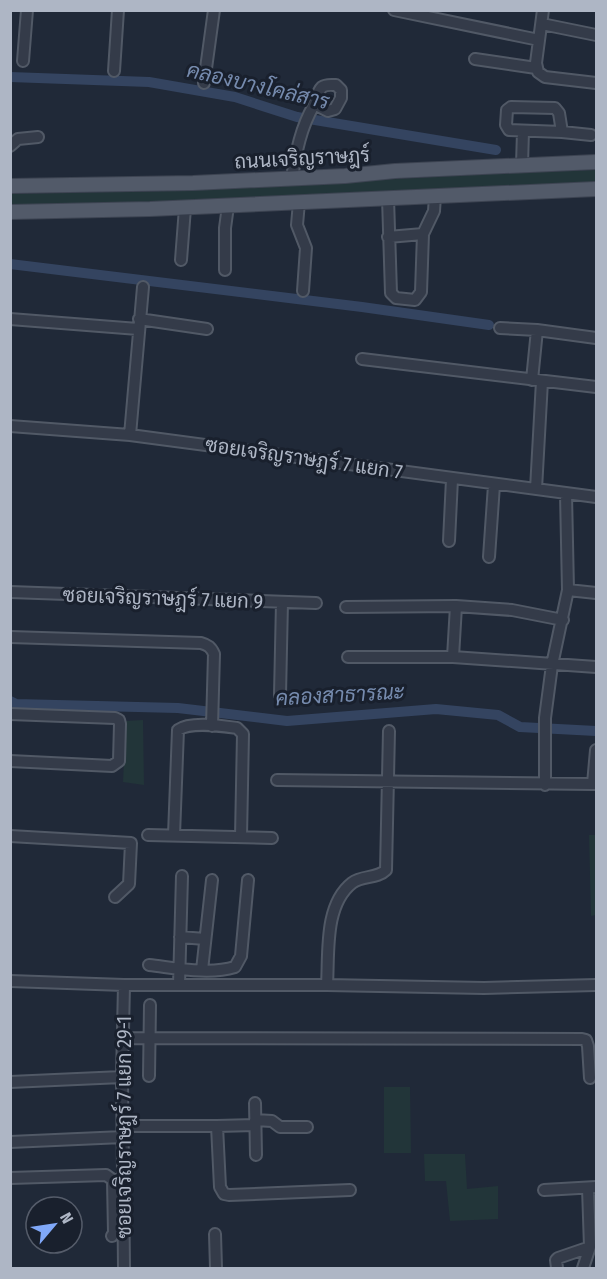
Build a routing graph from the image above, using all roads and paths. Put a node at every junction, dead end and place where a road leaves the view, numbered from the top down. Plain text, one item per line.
1 (27, 10) edge
2 (118, 10) edge
3 (214, 10) edge
4 (394, 10) edge
5 (543, 10) edge
6 (542, 24) junction
7 (597, 35) edge
8 (539, 40) junction
9 (475, 58) dead end
10 (23, 61) dead end
11 (537, 68) junction
12 (114, 70) dead end
13 (204, 83) dead end
14 (597, 83) edge
15 (311, 108) dead end
16 (523, 131) junction
17 (562, 132) junction
18 (591, 135) dead end
19 (38, 137) dead end
20 (10, 146) edge
21 (597, 162) edge
22 (522, 165) junction
23 (292, 178) junction
24 (10, 186) edge
25 (597, 189) edge
26 (435, 196) junction
27 (388, 198) junction
28 (299, 202) junction
29 (228, 206) junction
30 (185, 208) junction
31 (10, 212) edge
32 (423, 234) junction
33 (388, 237) junction
34 (181, 260) dead end
35 (225, 270) dead end
36 (143, 287) dead end
37 (303, 291) dead end
38 (10, 319) edge
39 (139, 324) junction
40 (500, 328) dead end
41 (207, 329) dead end
42 (537, 330) junction
43 (597, 338) edge
44 (362, 359) dead end
45 (537, 380) junction
46 (597, 387) edge
47 (10, 426) edge
48 (130, 435) junction
49 (452, 479) junction
50 (494, 485) junction
51 (536, 489) junction
52 (566, 494) junction
53 (597, 497) edge
54 (449, 541) dead end
55 (489, 558) dead end
56 (568, 590) junction
57 (10, 592) edge
58 (597, 593) edge
59 (282, 602) junction
60 (316, 603) dead end
61 (456, 606) junction
62 (346, 607) dead end
63 (563, 620) junction
64 (10, 637) edge
65 (348, 657) dead end
66 (453, 657) junction
67 (552, 665) junction
68 (597, 667) edge
69 (280, 695) dead end
70 (10, 714) edge
71 (212, 723) junction
72 (389, 731) dead end
73 (597, 750) edge
74 (10, 761) edge
75 (277, 780) dead end
76 (388, 782) junction
77 (595, 784) edge
78 (545, 785) junction
79 (148, 835) dead end
80 (174, 835) junction
81 (10, 836) edge
82 (242, 837) junction
83 (272, 838) dead end
84 (182, 876) dead end
85 (212, 880) dead end
86 (248, 880) dead end
87 (115, 897) dead end
88 (180, 937) junction
89 (205, 939) junction
90 (149, 965) dead end
91 (179, 968) junction
92 (202, 970) junction
93 (10, 981) edge
94 (124, 985) junction
95 (179, 985) junction
96 (327, 985) junction
97 (597, 985) edge
98 (150, 1005) dead end
99 (124, 1038) junction
100 (150, 1039) junction
101 (149, 1076) dead end
102 (122, 1077) junction
103 (590, 1078) dead end
104 (10, 1082) edge
105 (255, 1103) dead end
106 (255, 1123) junction
107 (217, 1126) junction
108 (307, 1127) dead end
109 (123, 1132) junction
110 (10, 1142) edge
111 (256, 1155) dead end
112 (10, 1178) edge
113 (118, 1180) junction
114 (592, 1188) edge
115 (544, 1190) dead end
116 (350, 1191) dead end
117 (214, 1234) dead end
118 (112, 1236) dead end
119 (590, 1247) junction
120 (124, 1269) edge
121 (216, 1269) edge
122 (557, 1269) edge
123 (583, 1269) edge

1 - 10 street
2 - 12 street
3 - 13 street
4 - 8 street
5 - 6 street
6 - 7 street
6 - 8 street
8 - 11 street
9 - 11 street
11 - 14 street
15 - 23 street
16 - 17 street
16 - 17 street
16 - 22 street
17 - 18 street
19 - 20 street
21 - 22 main road, ถนนเจริญราษฎร์
22 - 23 main road, ถนนเจริญราษฎร์
23 - 24 main road, ถนนเจริญราษฎร์
25 - 26 main road
26 - 27 main road
26 - 32 street
27 - 28 main road
27 - 33 street
28 - 29 main road
28 - 37 street
29 - 30 main road
29 - 35 street
30 - 31 main road
30 - 34 street
32 - 33 street
32 - 33 street
36 - 39 street
38 - 39 street
39 - 41 street
39 - 48 street
40 - 42 street
42 - 43 street
42 - 45 street
44 - 45 street
45 - 46 street
45 - 51 street
47 - 48 street, ซอยเจริญราษฎร์ 7 แยก 7
48 - 49 street, ซอยเจริญราษฎร์ 7 แยก 7
49 - 50 street, ซอยเจริญราษฎร์ 7 แยก 7
49 - 54 street
50 - 51 street, ซอยเจริญราษฎร์ 7 แยก 7
50 - 55 street
51 - 52 street, ซอยเจริญราษฎร์ 7 แยก 7
52 - 53 street, ซอยเจริญราษฎร์ 7 แยก 7
52 - 56 street
56 - 58 street
56 - 63 street
57 - 59 street, ซอยเจริญราษฎร์ 7 แยก 9
59 - 60 street, ซอยเจริญราษฎร์ 7 แยก 9
59 - 69 street
61 - 62 street
61 - 63 street
61 - 66 street
63 - 67 street
64 - 71 street
65 - 66 street
66 - 67 street
67 - 68 street
67 - 78 street
70 - 74 street
71 - 80 street
71 - 82 street
72 - 76 street
73 - 77 street
75 - 76 street
76 - 78 street
76 - 96 street
77 - 78 street
79 - 80 street
80 - 82 street
81 - 87 street
82 - 83 street
84 - 88 street
85 - 89 street
86 - 92 street
88 - 89 street
88 - 91 street
89 - 92 street
90 - 91 street
91 - 92 street
91 - 95 street
93 - 94 street
94 - 95 street
94 - 99 street, ซอยเจริญราษฎร์ 7 แยก 29-1
95 - 96 street
96 - 97 street
98 - 100 street
99 - 100 street
99 - 102 street, ซอยเจริญราษฎร์ 7 แยก 29-1
100 - 101 street
100 - 103 street
102 - 104 street
102 - 109 street, ซอยเจริญราษฎร์ 7 แยก 29-1
105 - 106 street
106 - 107 street
106 - 108 street
106 - 111 street
107 - 109 street
107 - 116 street
109 - 110 street
109 - 113 street, ซอยเจริญราษฎร์ 7 แยก 29-1
112 - 113 street
113 - 118 street
113 - 120 street, ซอยเจริญราษฎร์ 7 แยก 29-1
114 - 115 street
114 - 119 street
117 - 121 street
119 - 122 street
119 - 123 street

